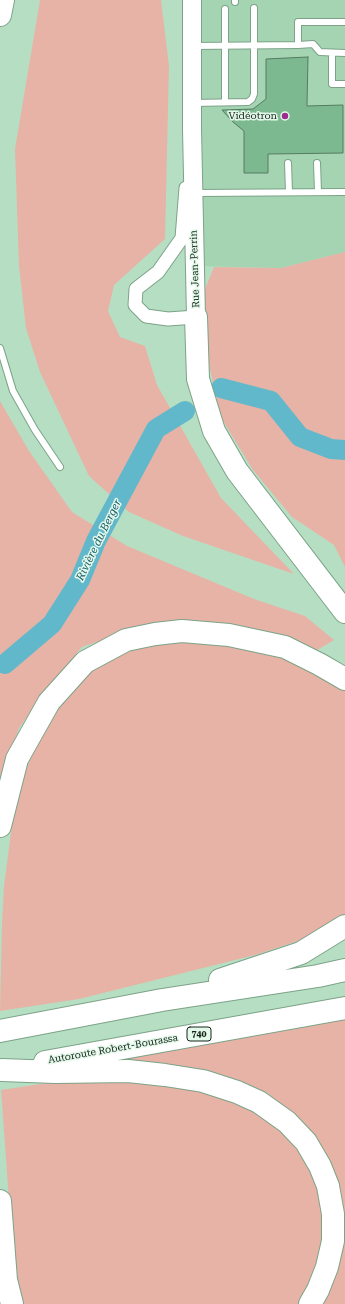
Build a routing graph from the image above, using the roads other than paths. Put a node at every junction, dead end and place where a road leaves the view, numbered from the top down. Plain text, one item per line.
1 (3, 0) edge
2 (192, 0) edge
3 (254, 8) dead end
4 (225, 9) dead end
5 (0, 14) edge
6 (345, 22) edge
7 (298, 44) junction
8 (254, 45) junction
9 (192, 46) junction
10 (226, 46) junction
11 (332, 52) junction
12 (345, 53) edge
13 (345, 84) edge
14 (226, 102) junction
15 (192, 103) junction
16 (192, 129) junction
17 (288, 163) dead end
18 (317, 163) dead end
19 (289, 192) junction
20 (318, 192) junction
21 (345, 192) edge
22 (193, 193) junction
23 (196, 317) junction
24 (0, 348) edge
25 (60, 467) dead end
26 (278, 525) junction
27 (345, 595) edge
28 (345, 612) edge
29 (345, 679) edge
30 (0, 826) edge
31 (345, 926) edge
32 (345, 970) edge
33 (162, 1000) junction
34 (345, 1008) edge
35 (0, 1031) edge
36 (54, 1066) junction
37 (1, 1070) edge
38 (0, 1201) edge
39 (12, 1304) edge
40 (310, 1304) edge

1 - 5 highway
2 - 9 street, Rue Jean-Perrin
3 - 8 lane
4 - 10 lane
6 - 7 lane
7 - 8 lane
7 - 11 lane
8 - 10 lane
8 - 14 lane
9 - 10 lane
9 - 15 street, Rue Jean-Perrin
10 - 14 lane
11 - 12 lane
11 - 13 lane
14 - 15 lane
15 - 16 street, Rue Jean-Perrin
16 - 22 street, Rue Jean-Perrin
16 - 23 street, Rue Jean-Perrin
17 - 19 lane
18 - 20 lane
19 - 20 lane
19 - 22 lane
20 - 21 lane
22 - 23 street, Rue Jean-Perrin
23 - 26 highway
24 - 25 lane
26 - 27 highway
26 - 28 highway
29 - 30 highway
31 - 33 highway
32 - 33 highway
33 - 35 highway
34 - 36 highway, Autoroute Robert-Bourassa / 740
36 - 37 highway
36 - 40 highway
38 - 39 highway

